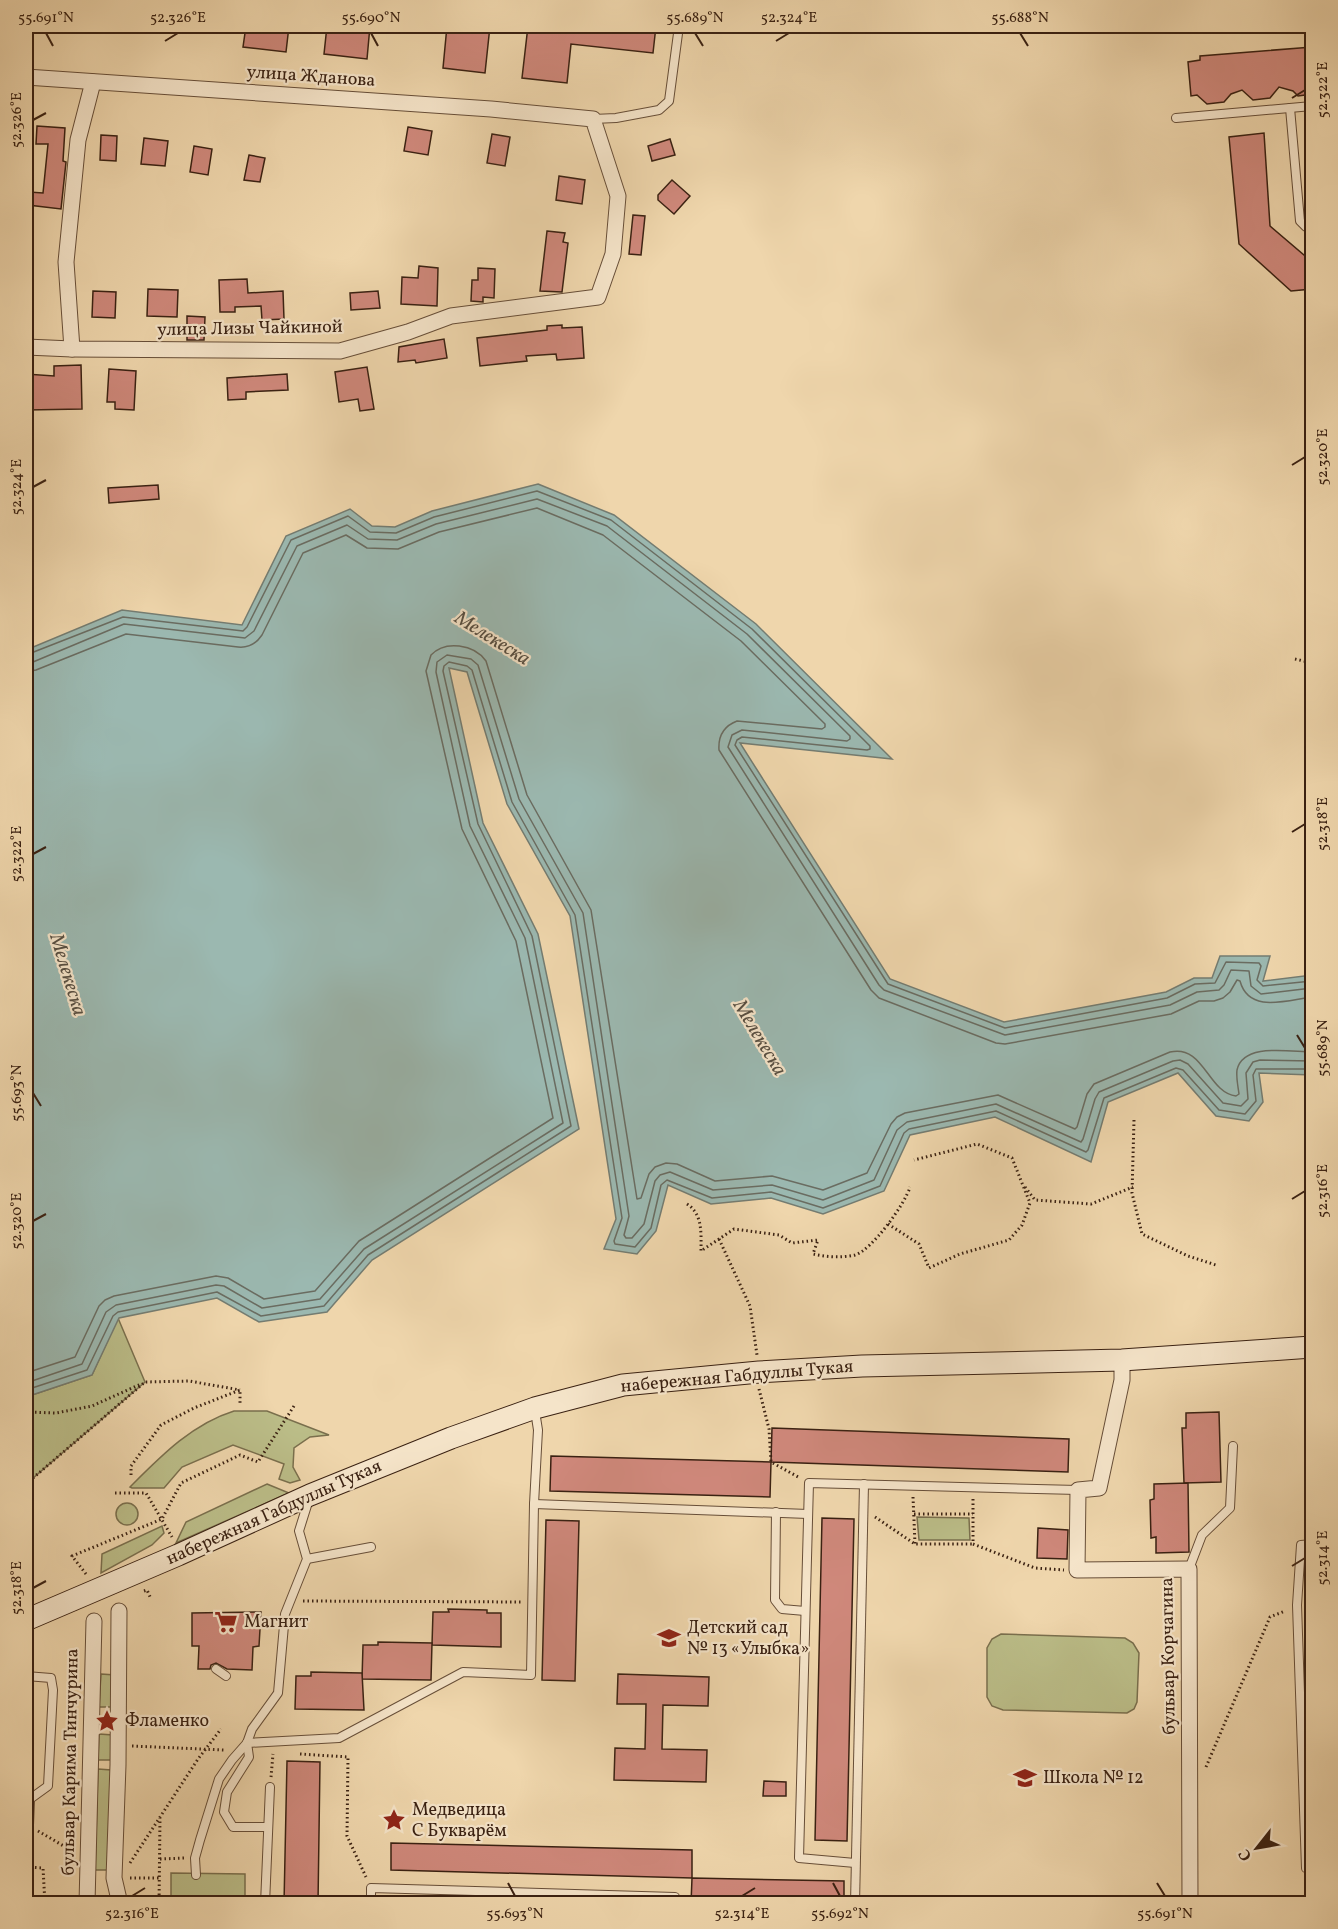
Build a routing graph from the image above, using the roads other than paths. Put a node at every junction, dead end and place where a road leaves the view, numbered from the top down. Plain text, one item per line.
1 (679, 26) edge
2 (26, 77) edge
3 (93, 82) junction
4 (1312, 106) edge
5 (1290, 108) junction
6 (1176, 118) dead end
7 (593, 119) junction
8 (1312, 226) edge
9 (26, 347) edge
10 (72, 349) junction
11 (1312, 1347) edge
12 (1122, 1360) junction
13 (535, 1408) junction
14 (1233, 1446) dead end
15 (864, 1484) junction
16 (1078, 1491) junction
17 (310, 1495) junction
18 (534, 1504) junction
19 (776, 1512) junction
20 (808, 1514) junction
21 (1312, 1544) edge
22 (371, 1547) dead end
23 (307, 1559) junction
24 (1189, 1569) junction
25 (119, 1611) dead end
26 (806, 1611) junction
27 (26, 1620) edge
28 (94, 1621) dead end
29 (216, 1669) dead end
30 (26, 1676) edge
31 (226, 1676) dead end
32 (247, 1743) junction
33 (270, 1787) road end
34 (27, 1827) edge
35 (267, 1827) junction
36 (855, 1863) junction
37 (1306, 1868) dead end
38 (196, 1875) dead end
39 (87, 1904) edge
40 (120, 1904) edge
41 (265, 1904) edge
42 (371, 1904) edge
43 (675, 1904) edge
44 (855, 1904) edge
45 (1190, 1904) edge

1 - 7 lane
2 - 3 street, улица Жданова
3 - 7 street, улица Жданова
3 - 10 street
4 - 5 lane
5 - 6 lane
5 - 8 lane
7 - 10 street, улица Лизы Чайкиной
9 - 10 street, улица Лизы Чайкиной
11 - 12 main road, набережная Габдуллы Тукая
12 - 13 main road, набережная Габдуллы Тукая
12 - 16 street
13 - 17 main road, набережная Габдуллы Тукая
13 - 18 lane
14 - 24 lane
15 - 16 lane
15 - 20 lane
15 - 36 lane
16 - 24 street, бульвар Корчагина
17 - 23 lane
17 - 27 main road, набережная Габдуллы Тукая
18 - 19 lane
18 - 32 lane
19 - 20 lane
19 - 26 lane
20 - 26 lane
21 - 37 lane
22 - 23 lane
23 - 32 lane
24 - 45 street, бульвар Корчагина
25 - 40 street
26 - 36 lane
28 - 39 street, бульвар Карима Тинчурина
29 - 31 lane
30 - 34 lane
32 - 35 lane
32 - 38 lane
33 - 35 lane
35 - 41 lane
36 - 44 lane
42 - 43 lane

